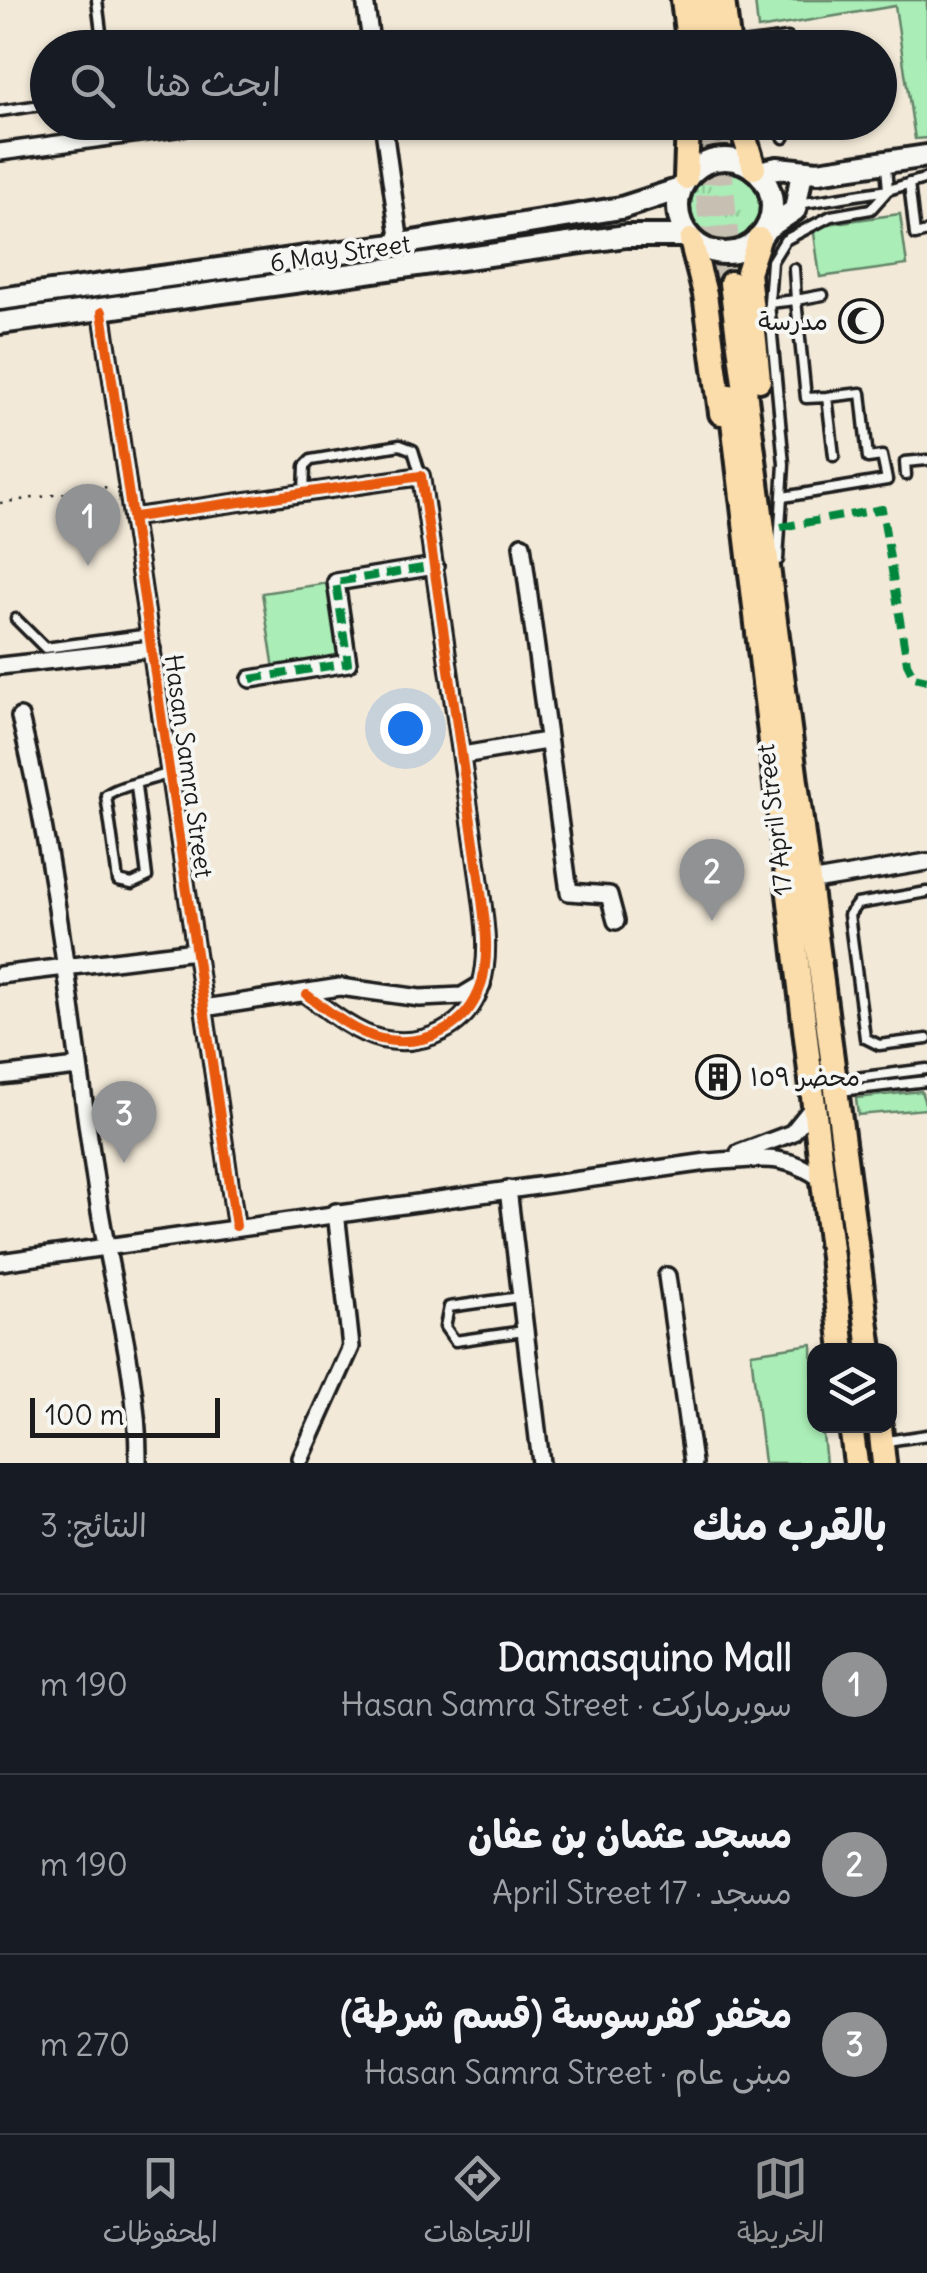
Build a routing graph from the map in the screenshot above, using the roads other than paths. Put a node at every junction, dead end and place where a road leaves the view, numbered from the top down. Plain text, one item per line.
1 (97, 0) edge
2 (365, 0) edge
3 (674, 0) edge
4 (683, 0) edge
5 (704, 0) edge
6 (723, 0) edge
7 (101, 30) edge
8 (369, 30) edge
9 (678, 30) edge
10 (687, 30) edge
11 (715, 30) edge
12 (722, 30) edge
13 (30, 107) edge
14 (0, 111) edge
15 (62, 140) edge
16 (386, 140) edge
17 (703, 140) edge
18 (725, 140) edge
19 (0, 152) edge
20 (927, 156) edge
21 (886, 161) junction
22 (756, 170) junction
23 (802, 172) junction
24 (927, 178) edge
25 (909, 183) junction
26 (683, 184) junction
27 (888, 190) junction
28 (798, 204) junction
29 (532, 223) junction
30 (927, 232) edge
31 (763, 234) junction
32 (689, 238) junction
33 (400, 244) junction
34 (536, 251) junction
35 (794, 269) dead end
36 (724, 287) tunnel mouth
37 (823, 295) dead end
38 (0, 299) edge
39 (796, 300) junction
40 (769, 303) junction
41 (102, 312) junction
42 (0, 323) edge
43 (828, 397) junction
44 (834, 456) dead end
45 (927, 460) edge
46 (906, 475) dead end
47 (421, 476) junction
48 (304, 494) junction
49 (783, 497) junction
50 (135, 518) junction
51 (522, 545) dead end
52 (778, 560) junction
53 (435, 566) junction
54 (16, 619) dead end
55 (151, 641) junction
56 (0, 666) edge
57 (250, 679) dead end
58 (20, 717) dead end
59 (781, 736) junction
60 (546, 741) junction
61 (463, 755) junction
62 (170, 774) junction
63 (136, 786) junction
64 (927, 862) edge
65 (808, 882) junction
66 (927, 892) edge
67 (616, 922) dead end
68 (195, 950) junction
69 (67, 968) junction
70 (0, 975) edge
71 (482, 984) junction
72 (307, 995) junction
73 (204, 1008) junction
74 (927, 1039) edge
75 (78, 1067) junction
76 (927, 1068) edge
77 (0, 1076) edge
78 (927, 1081) edge
79 (842, 1085) junction
80 (813, 1107) junction
81 (707, 1162) junction
82 (823, 1180) junction
83 (508, 1189) junction
84 (336, 1212) junction
85 (236, 1226) junction
86 (105, 1246) junction
87 (0, 1262) edge
88 (668, 1276) dead end
89 (520, 1297) junction
90 (524, 1331) junction
91 (841, 1343) edge
92 (869, 1343) edge
93 (852, 1433) edge
94 (927, 1435) edge
95 (882, 1445) edge
96 (301, 1458) dead end
97 (855, 1460) edge
98 (138, 1463) edge
99 (541, 1463) edge
100 (693, 1463) edge

1 - 7 lane
2 - 8 street
3 - 9 main road
4 - 10 main road
5 - 11 main road
6 - 12 main road
13 - 14 lane
15 - 19 street
16 - 33 street
17 - 26 main road
18 - 22 main road
20 - 21 main road
21 - 23 main road
21 - 27 lane
22 - 23 main road
22 - 26 main road
22 - 31 main road
23 - 28 main road
24 - 25 lane
25 - 27 lane
25 - 30 lane
26 - 29 main road, 6 May Street
26 - 32 main road
27 - 28 lane
27 - 40 lane
28 - 31 main road
29 - 33 main road, 6 May Street
29 - 34 main road
31 - 32 main road
31 - 52 main road
32 - 34 main road, 6 May Street
32 - 59 main road
33 - 38 main road, 6 May Street
34 - 41 main road, 6 May Street
35 - 39 lane
36 - 59 main road, 17 April Street
37 - 39 lane
39 - 40 lane
39 - 43 lane
40 - 49 lane
41 - 42 main road, 6 May Street
41 - 50 street, Hasan Samra Street
43 - 44 lane
43 - 49 lane
45 - 46 lane
47 - 48 street
47 - 48 lane
47 - 53 street
48 - 50 street
49 - 52 lane
50 - 55 street, Hasan Samra Street
51 - 60 street
52 - 59 main road
53 - 57 street
53 - 61 street
54 - 55 lane
55 - 56 street
55 - 62 street, Hasan Samra Street
58 - 69 street
59 - 65 main road, 17 April Street
59 - 80 main road, 17 April Street
60 - 61 street
60 - 67 street
61 - 71 street
62 - 63 lane
62 - 68 street, Hasan Samra Street
63 - 63 lane
64 - 65 street
65 - 79 main road, 17 April Street
66 - 74 lane
68 - 69 street
68 - 73 street, Hasan Samra Street
69 - 70 street
69 - 75 street
71 - 72 street
71 - 72 street
72 - 73 street
73 - 85 street, Hasan Samra Street
75 - 77 street
75 - 86 street
76 - 79 lane
78 - 79 lane
79 - 92 main road, 17 April Street
80 - 81 street
80 - 82 main road, 17 April Street
81 - 82 street
81 - 83 street
82 - 91 main road, 17 April Street
83 - 84 street
83 - 89 street
84 - 85 street
84 - 96 street
85 - 86 street
86 - 87 street
86 - 98 street
88 - 100 street
89 - 90 street
89 - 90 lane
90 - 99 street
93 - 97 main road
94 - 95 lane
95 - 97 main road

